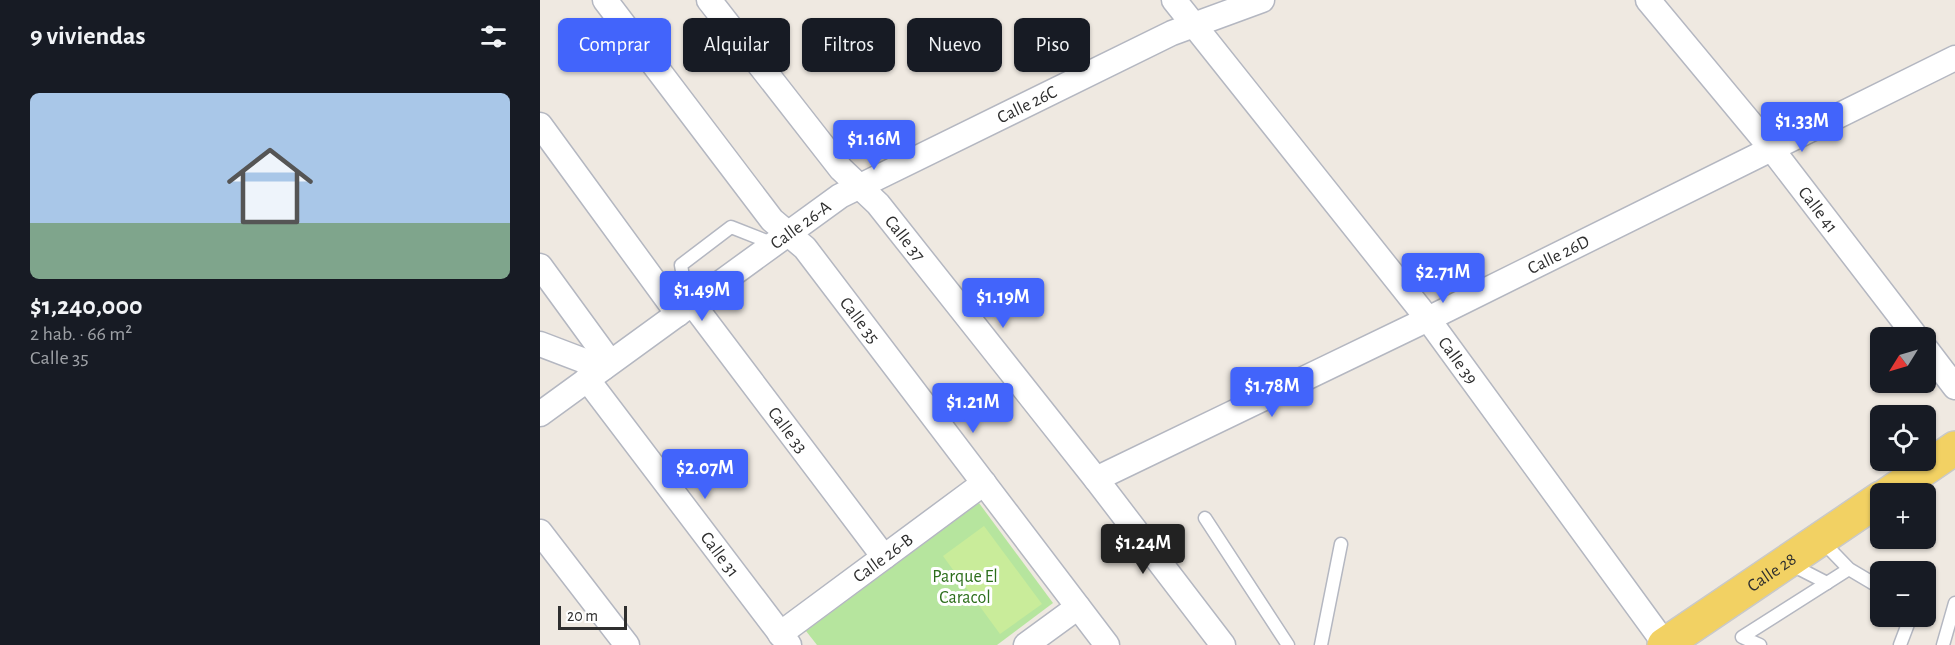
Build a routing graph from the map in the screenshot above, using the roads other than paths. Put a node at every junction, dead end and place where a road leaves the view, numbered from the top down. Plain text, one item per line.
1 (605, 0) edge
2 (708, 0) edge
3 (1174, 0) edge
4 (1262, 0) edge
5 (1648, 0) edge
6 (1195, 24) junction
7 (1955, 58) edge
8 (540, 125) edge
9 (1771, 148) junction
10 (860, 187) junction
11 (778, 233) junction
12 (540, 267) edge
13 (686, 308) junction
14 (1428, 319) junction
15 (1909, 327) edge
16 (540, 344) edge
17 (1936, 362) edge
18 (600, 370) junction
19 (1955, 387) edge
20 (540, 414) edge
21 (1955, 448) edge
22 (1096, 479) junction
23 (984, 483) junction
24 (1904, 483) edge
25 (1870, 506) edge
26 (1205, 518) dead end
27 (540, 532) edge
28 (1821, 539) junction
29 (1341, 544) dead end
30 (884, 557) junction
31 (1786, 562) junction
32 (1849, 569) junction
33 (1870, 581) edge
34 (1827, 583) junction
35 (1955, 603) edge
36 (1078, 607) junction
37 (1907, 627) edge
38 (785, 639) edge
39 (1665, 644) edge
40 (1955, 644) edge
41 (627, 645) edge
42 (1026, 645) edge
43 (1107, 645) edge
44 (1223, 645) edge
45 (1288, 645) edge
46 (1321, 645) edge
47 (1760, 645) edge
48 (1900, 645) edge
49 (1943, 645) edge
50 (1947, 645) edge

1 - 11 street, Calle 35
2 - 10 street, Calle 37
3 - 6 street, Calle 39
4 - 6 street, Calle 26C
5 - 9 street, Calle 41
6 - 10 street, Calle 26C
6 - 14 street, Calle 39
7 - 9 street, Calle 26D
8 - 13 street, Calle 33
9 - 14 street, Calle 26D
9 - 15 street, Calle 41
10 - 11 street, Calle 26-A
10 - 22 street, Calle 37
11 - 13 street, Calle 26-A
11 - 13 lane
11 - 23 street, Calle 35
12 - 18 street, Calle 31
13 - 18 street, Calle 26-A
13 - 30 street, Calle 33
14 - 22 street, Calle 26D
14 - 39 street, Calle 39
16 - 18 street
17 - 19 street
18 - 20 street, Calle 26-A
18 - 38 street, Calle 31
21 - 24 main road
22 - 44 street, Calle 37
23 - 30 street, Calle 26-B
23 - 36 street, Calle 35
25 - 28 main road, Calle 28
26 - 45 lane
27 - 41 street
28 - 31 main road, Calle 28
28 - 32 lane
29 - 46 lane
30 - 38 street, Calle 26-B
31 - 34 lane
31 - 39 main road, Calle 28
32 - 33 lane
32 - 34 lane
34 - 47 lane
35 - 49 lane
36 - 42 street
36 - 43 street, Calle 35
37 - 48 lane
40 - 50 lane

